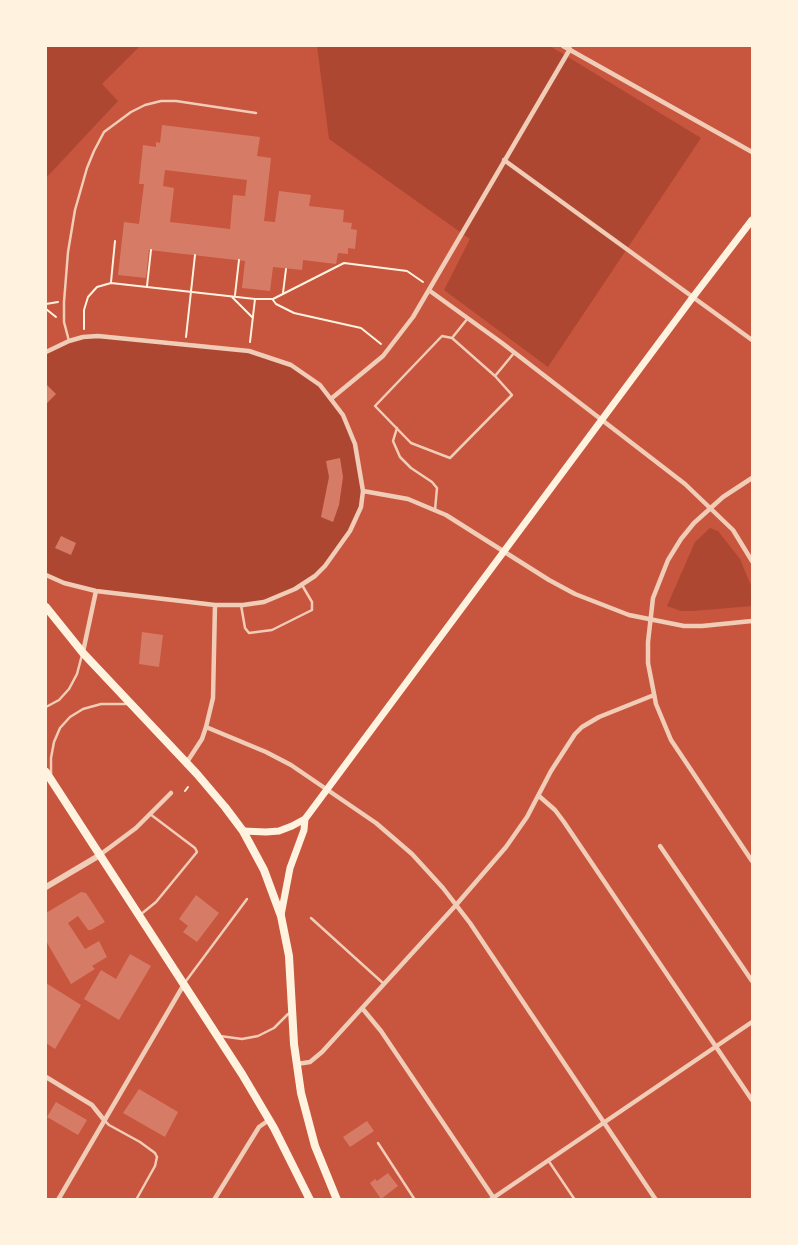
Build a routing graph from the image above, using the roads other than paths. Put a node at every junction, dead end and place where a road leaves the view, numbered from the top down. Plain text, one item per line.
1 (563, 46) edge
2 (570, 49) junction
3 (256, 113) dead end
4 (752, 152) edge
5 (505, 160) junction
6 (752, 220) edge
7 (430, 291) junction
8 (693, 297) junction
9 (468, 318) junction
10 (452, 338) junction
11 (752, 340) edge
12 (68, 341) junction
13 (46, 352) edge
14 (514, 352) junction
15 (495, 376) junction
16 (332, 398) junction
17 (602, 419) junction
18 (397, 428) junction
19 (752, 478) edge
20 (363, 491) junction
21 (710, 508) junction
22 (435, 510) junction
23 (503, 551) junction
24 (752, 561) edge
25 (46, 575) edge
26 (302, 585) junction
27 (96, 591) junction
28 (215, 605) junction
29 (241, 605) junction
30 (46, 607) edge
31 (649, 620) junction
32 (752, 621) edge
33 (83, 653) junction
34 (654, 695) junction
35 (131, 704) junction
36 (46, 707) edge
37 (206, 727) junction
38 (187, 763) junction
39 (46, 772) edge
40 (52, 782) junction
41 (326, 790) junction
42 (171, 793) dead end
43 (539, 796) junction
44 (150, 814) junction
45 (306, 819) junction
46 (243, 831) junction
47 (660, 846) dead end
48 (100, 855) junction
49 (752, 861) edge
50 (46, 887) edge
51 (247, 899) dead end
52 (456, 905) junction
53 (139, 915) junction
54 (281, 916) junction
55 (311, 918) dead end
56 (752, 981) edge
57 (184, 984) junction
58 (384, 984) junction
59 (293, 1007) junction
60 (362, 1008) junction
61 (752, 1022) edge
62 (217, 1035) junction
63 (716, 1046) junction
64 (297, 1064) junction
65 (46, 1077) edge
66 (752, 1100) edge
67 (104, 1119) junction
68 (269, 1120) junction
69 (604, 1122) junction
70 (378, 1143) dead end
71 (548, 1160) junction
72 (217, 1198) edge
73 (58, 1199) edge
74 (136, 1199) edge
75 (310, 1199) edge
76 (337, 1199) edge
77 (415, 1199) edge
78 (492, 1199) edge
79 (575, 1199) edge
80 (656, 1199) edge

1 - 2 street
2 - 4 street
2 - 5 street
3 - 12 lane
5 - 7 street
5 - 8 street
6 - 8 main road
7 - 9 street
7 - 16 street
8 - 11 street
8 - 17 main road
9 - 10 lane
9 - 14 street
10 - 15 lane
10 - 18 lane
12 - 13 street
12 - 16 street
14 - 15 lane
14 - 17 street
15 - 18 lane
16 - 20 street
17 - 21 street
17 - 23 main road
18 - 22 lane
19 - 21 street
20 - 22 street
20 - 26 street
21 - 24 street
21 - 31 street
22 - 23 street
23 - 31 street
23 - 41 main road
25 - 27 street
26 - 29 street
26 - 29 lane
27 - 28 street
27 - 33 street
28 - 29 street
28 - 37 street
30 - 33 highway
31 - 32 street
31 - 34 street
33 - 35 highway
33 - 36 lane
34 - 43 street
34 - 49 street
35 - 38 highway
35 - 40 lane
37 - 38 street
37 - 41 street
38 - 46 highway
39 - 40 highway
40 - 48 highway
41 - 45 main road
41 - 52 street
42 - 44 street
43 - 52 street
43 - 63 street
44 - 48 street
44 - 53 lane
45 - 46 main road
45 - 54 main road
46 - 54 highway
47 - 56 street
48 - 50 street
48 - 53 highway
51 - 57 lane
52 - 58 street
52 - 69 street
53 - 57 highway
54 - 59 highway
55 - 58 lane
57 - 62 highway
57 - 67 street
58 - 60 street
59 - 62 lane
59 - 64 highway
60 - 64 street
60 - 78 street
61 - 63 street
62 - 68 highway
63 - 66 street
63 - 69 street
64 - 76 highway
65 - 67 street
67 - 73 street
67 - 74 lane
68 - 72 street
68 - 75 highway
69 - 71 street
69 - 80 street
70 - 77 lane
71 - 78 street
71 - 79 lane

